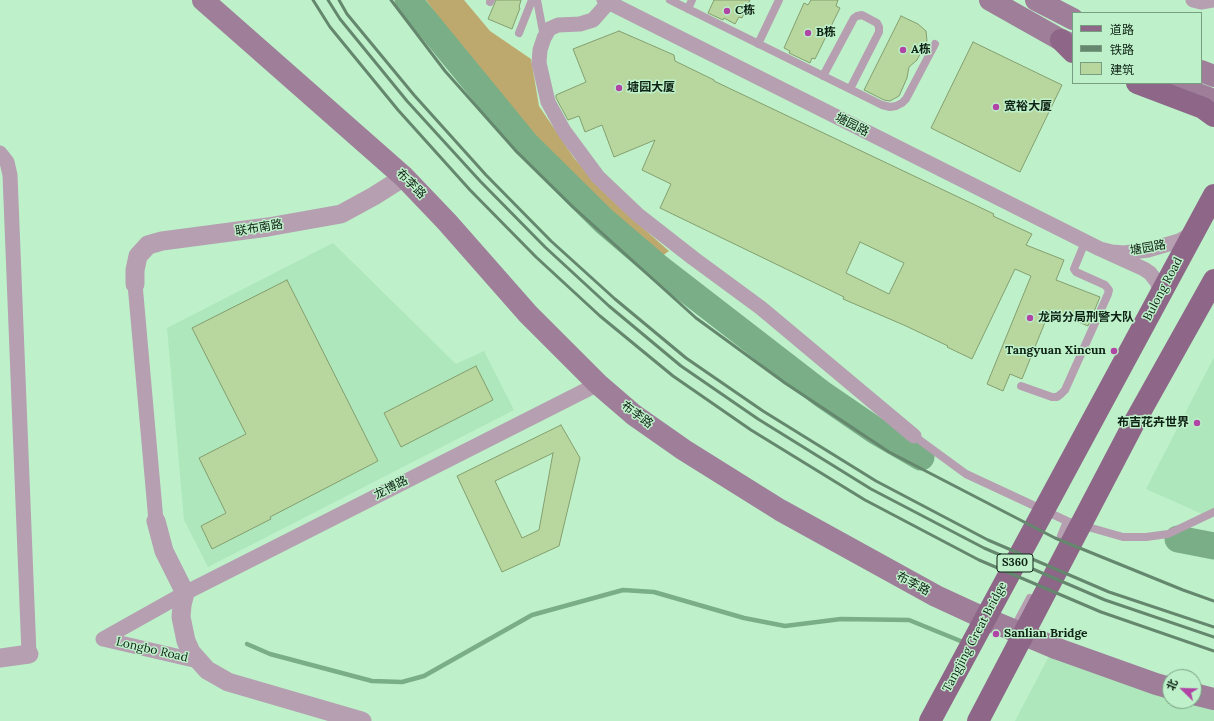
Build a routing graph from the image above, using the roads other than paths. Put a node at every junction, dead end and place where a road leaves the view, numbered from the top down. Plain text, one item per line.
1 (203, 0) edge
2 (532, 0) edge
3 (538, 0) edge
4 (670, 0) edge
5 (692, 0) edge
6 (779, 0) edge
7 (990, 0) edge
8 (1036, 0) edge
9 (1193, 0) edge
10 (1212, 0) edge
11 (606, 1) edge
12 (688, 9) junction
13 (1072, 18) edge
14 (519, 33) dead end
15 (544, 38) junction
16 (758, 44) junction
17 (935, 44) dead end
18 (1069, 46) edge
19 (1202, 71) edge
20 (824, 76) junction
21 (1214, 76) edge
22 (1140, 84) edge
23 (1172, 84) edge
24 (850, 89) junction
25 (1214, 100) edge
26 (1214, 116) edge
27 (0, 153) edge
28 (404, 177) junction
29 (1214, 195) edge
30 (1193, 233) junction
31 (1085, 242) junction
32 (1100, 249) junction
33 (1214, 280) edge
34 (135, 284) joint
35 (1161, 292) junction
36 (598, 384) junction
37 (1021, 386) dead end
38 (1100, 405) joint
39 (914, 436) joint
40 (1214, 512) edge
41 (156, 521) joint
42 (1067, 521) junction
43 (1061, 536) dead end
44 (184, 593) junction
45 (1030, 598) dead end
46 (1012, 630) junction
47 (29, 654) joint
48 (0, 658) edge
49 (198, 662) junction
50 (1162, 686) edge
51 (1202, 696) edge
52 (1214, 699) edge
53 (362, 721) edge
54 (930, 721) edge
55 (973, 721) edge
56 (978, 721) edge

1 - 28 main road, 布李路
2 - 14 lane
3 - 15 lane
4 - 12 lane
5 - 12 lane
6 - 16 lane
7 - 18 main road
8 - 13 main road
9 - 10 street
11 - 15 street
11 - 31 street, 塘园路
12 - 16 lane
15 - 39 street
16 - 20 lane
17 - 24 lane
19 - 21 main road
20 - 24 lane
20 - 24 lane
22 - 26 main road
23 - 25 main road
27 - 47 street
28 - 34 street, 联布南路
28 - 36 main road, 布李路
29 - 30 main road, Bulong Road / S360
30 - 32 street, 塘园路
30 - 35 main road, Bulong Road / S360
31 - 32 street, 塘园路
31 - 37 lane
32 - 35 street, 塘园路
33 - 56 main road
34 - 41 street
35 - 38 main road, Bulong Road / S360
36 - 44 street, 龙博路
36 - 46 main road, 布李路
38 - 54 main road, Tangjing Great Bridge / S360
39 - 42 lane
40 - 42 lane
41 - 44 street
42 - 43 lane
44 - 49 street
44 - 49 street, Longbo Road
45 - 46 lane
46 - 50 main road, 布李路
46 - 55 main road
47 - 48 street
49 - 53 street
51 - 52 main road

